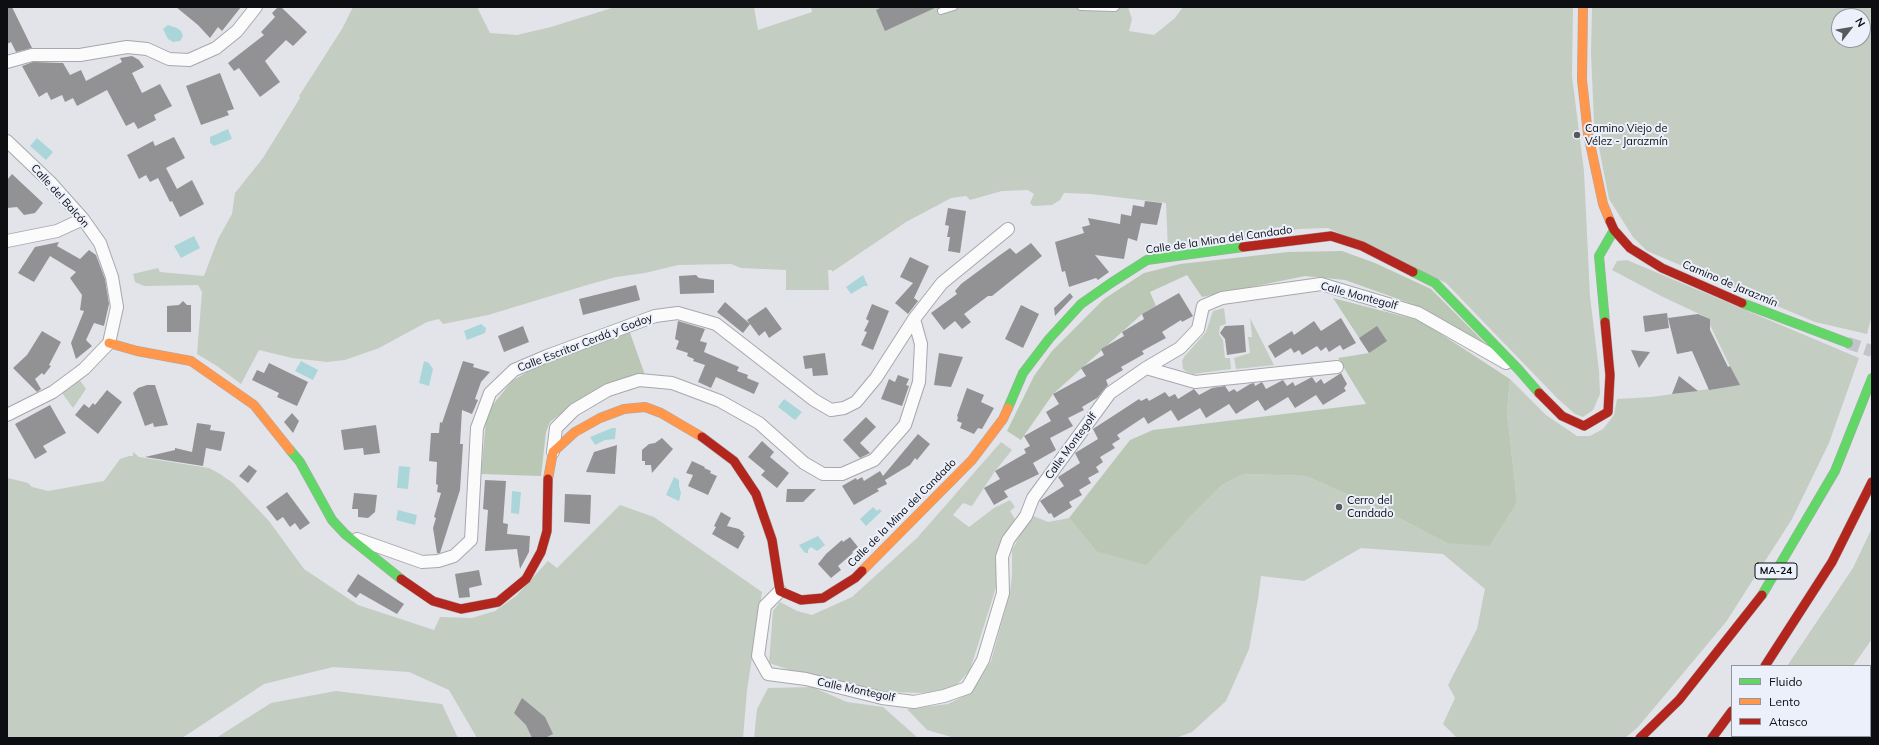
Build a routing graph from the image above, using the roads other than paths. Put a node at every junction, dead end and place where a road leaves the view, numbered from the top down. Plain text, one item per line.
1 (256, 7) edge
2 (954, 7) edge
3 (1081, 7) edge
4 (1116, 7) edge
5 (1583, 7) edge
6 (941, 11) dead end
7 (7, 62) edge
8 (7, 141) edge
9 (83, 219) junction
10 (1008, 229) dead end
11 (1614, 230) junction
12 (7, 241) edge
13 (914, 319) junction
14 (109, 343) junction
15 (1848, 343) tunnel mouth
16 (1337, 367) dead end
17 (1146, 368) junction
18 (1519, 370) junction
19 (1872, 378) edge
20 (7, 415) edge
21 (553, 452) junction
22 (1872, 482) edge
23 (345, 534) junction
24 (780, 591) junction
25 (1766, 665) edge
26 (1731, 712) edge
27 (1640, 738) edge
28 (1712, 738) edge

1 - 7 street
2 - 6 lane
3 - 4 lane
5 - 11 main road, Camino de Jarazmín
8 - 9 street, Calle del Balcón
9 - 12 street
9 - 14 street, Calle del Balcón
10 - 13 street, Calle Escritor Cerdá y Godoy
11 - 15 main road, Camino de Jarazmín
11 - 18 main road, Calle de la Mina del Candado
13 - 21 street
13 - 23 street, Calle Escritor Cerdá y Godoy
14 - 20 street
14 - 23 main road
16 - 17 street
17 - 18 street, Calle Montegolf
17 - 24 street, Calle Montegolf
18 - 24 main road, Calle de la Mina del Candado
19 - 27 main road, MA-24
21 - 23 main road
21 - 24 main road
22 - 25 main road
26 - 28 main road

